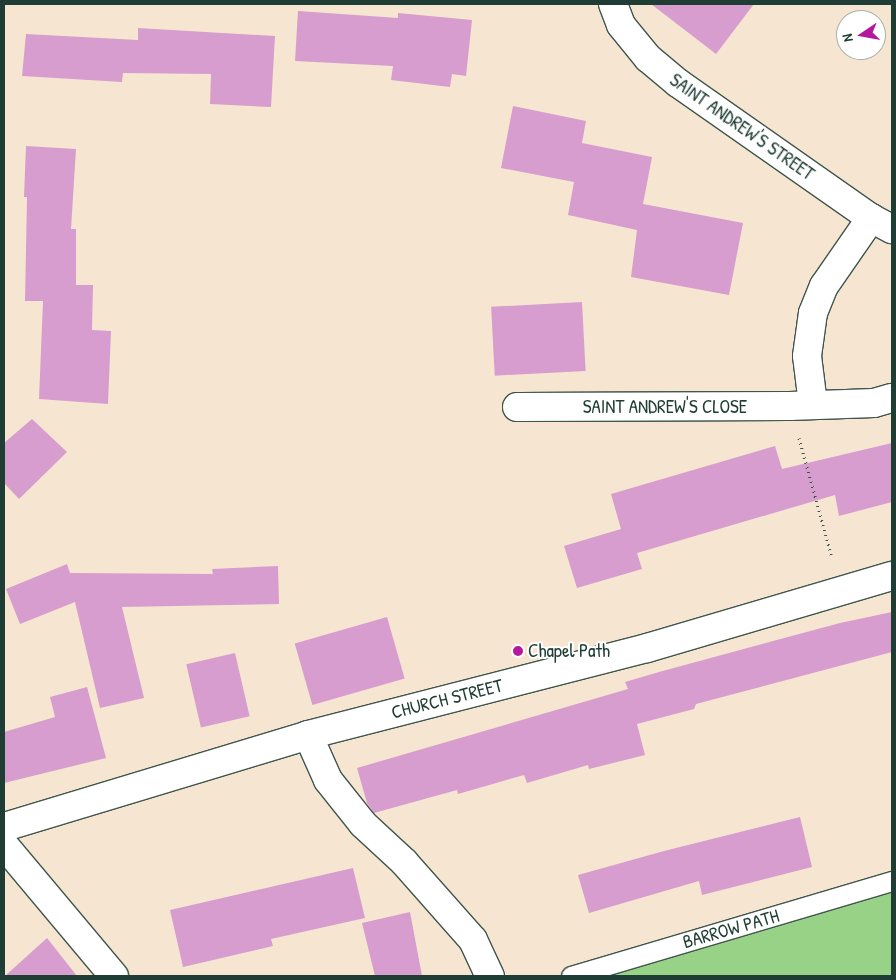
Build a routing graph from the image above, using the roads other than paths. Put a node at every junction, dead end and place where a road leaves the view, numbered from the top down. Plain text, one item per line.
1 (613, 4) edge
2 (882, 223) edge
3 (892, 398) edge
4 (802, 405) junction
5 (517, 407) dead end
6 (892, 576) edge
7 (308, 735) junction
8 (4, 828) edge
9 (4, 845) edge
10 (892, 881) edge
11 (114, 976) edge
12 (490, 976) edge
13 (571, 976) edge

1 - 2 street, SAINT ANDREW'S STREET
2 - 4 street
3 - 4 street, SAINT ANDREW'S CLOSE
4 - 5 street, SAINT ANDREW'S CLOSE
6 - 7 street, CHURCH STREET
7 - 8 street, CHURCH STREET
7 - 12 street
9 - 11 street
10 - 13 lane, BARROW PATH

